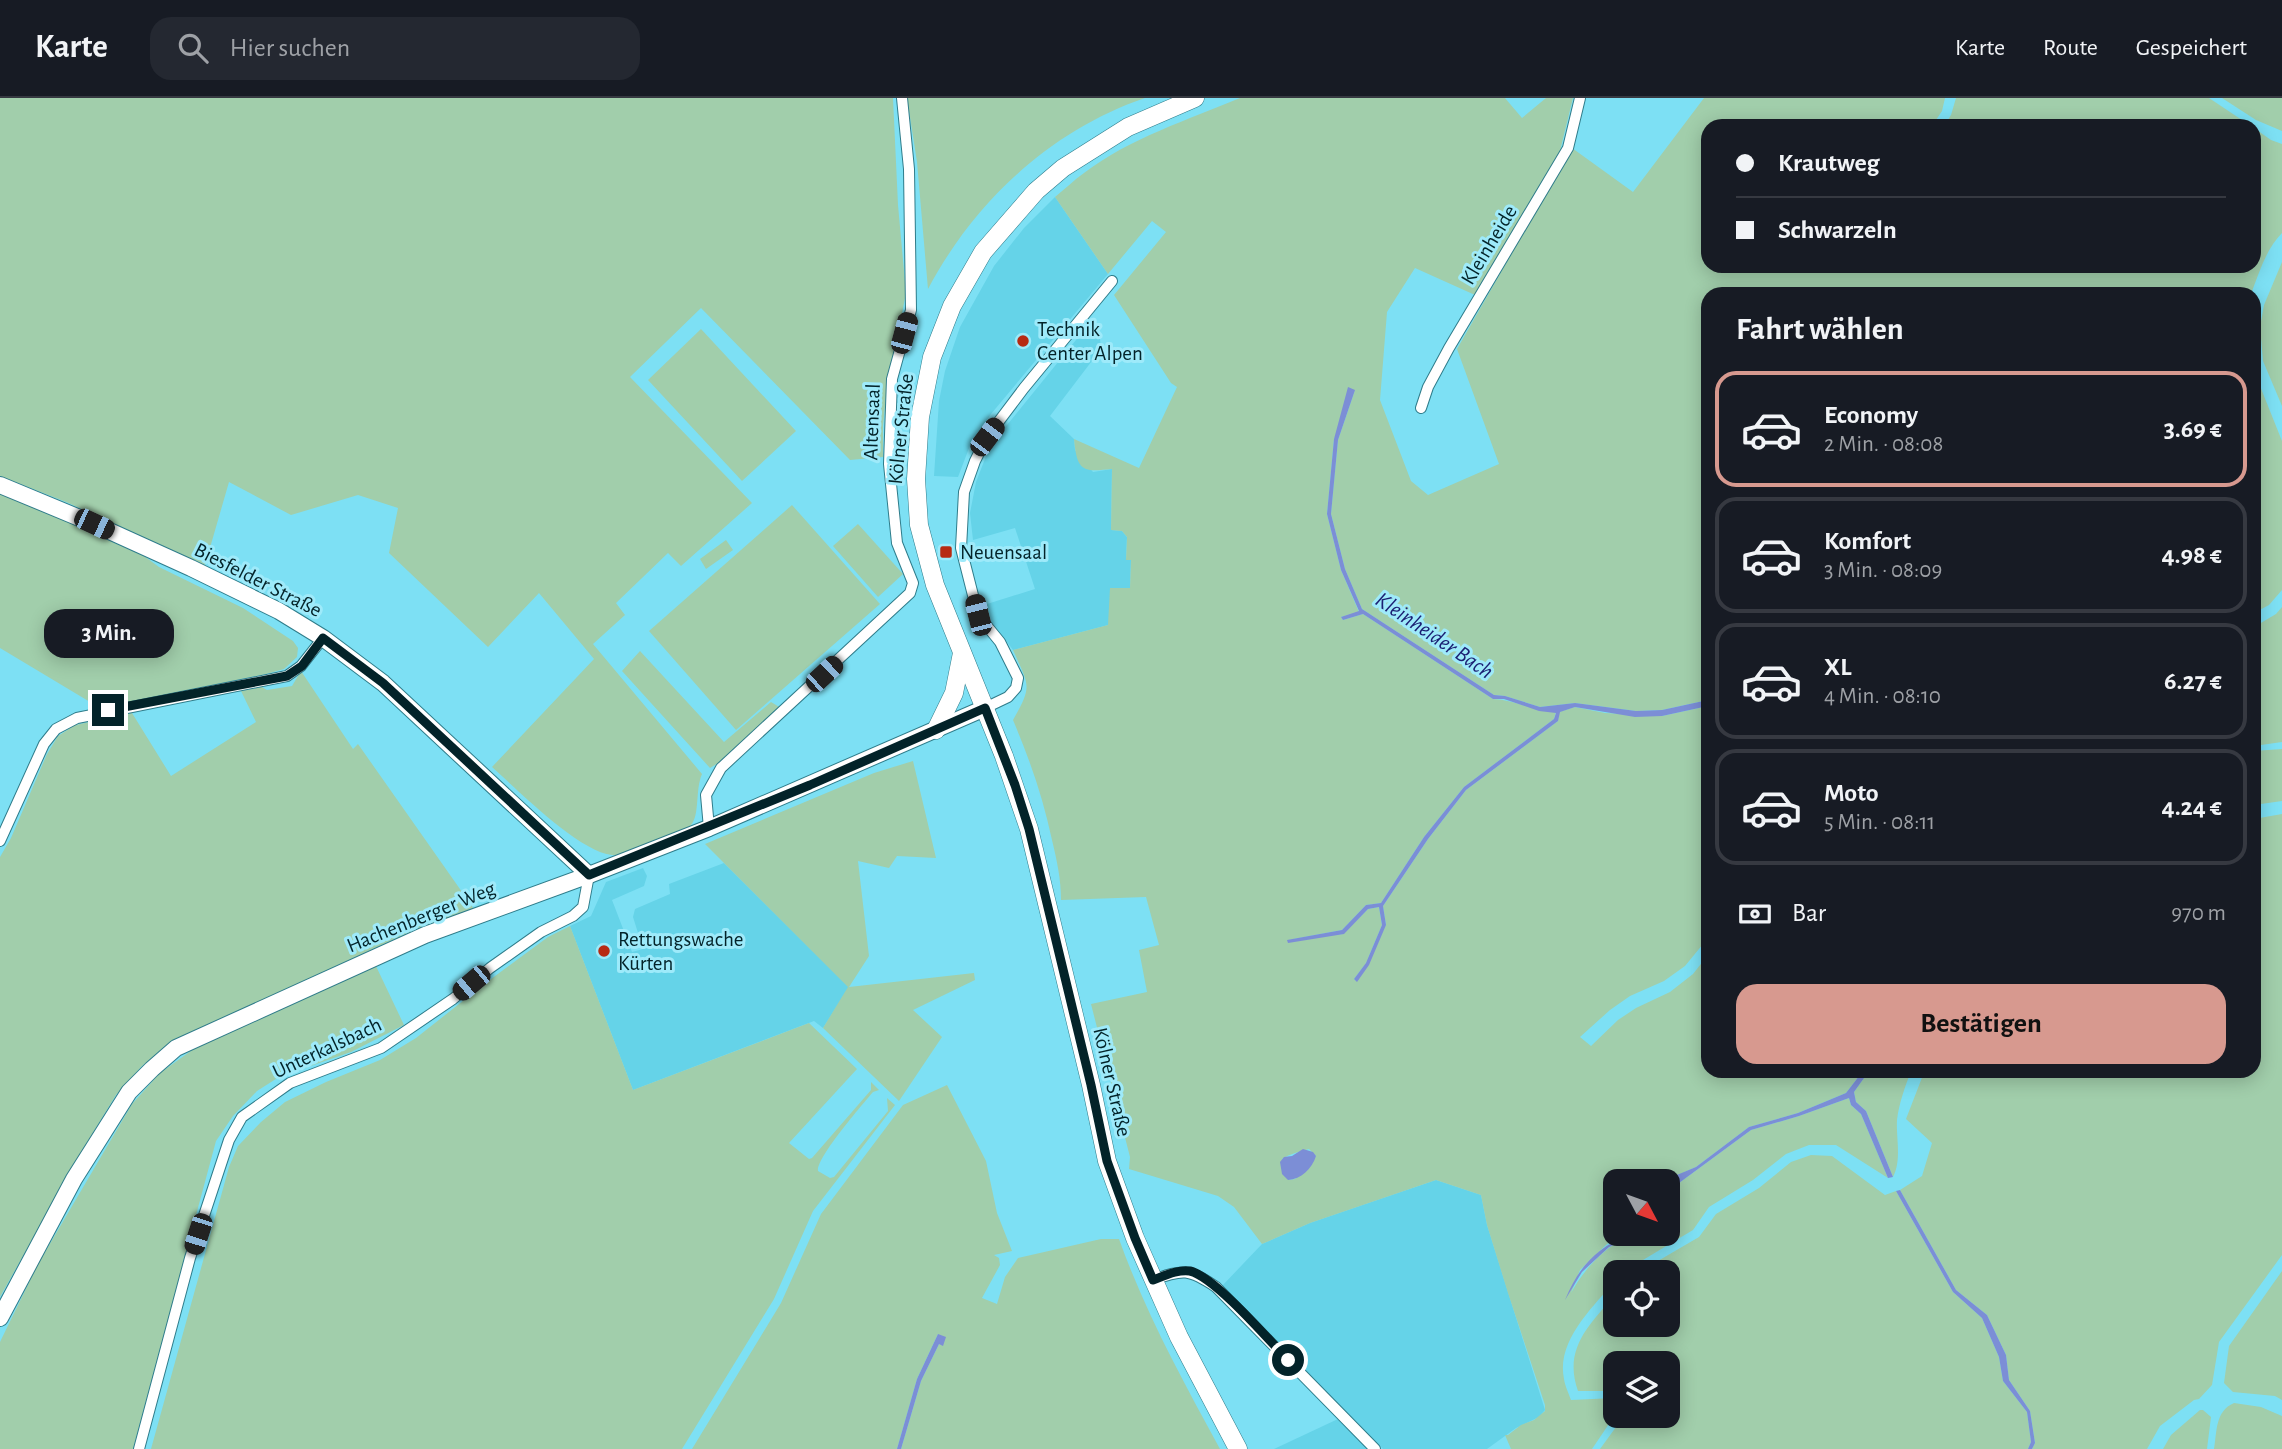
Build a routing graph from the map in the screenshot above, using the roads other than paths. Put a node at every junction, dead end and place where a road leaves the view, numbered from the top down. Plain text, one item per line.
1 (902, 98) edge
2 (1195, 98) edge
3 (1580, 98) edge
4 (1112, 282) dead end
5 (1421, 408) dead end
6 (0, 485) edge
7 (323, 638) junction
8 (962, 653) junction
9 (985, 708) junction
10 (936, 730) junction
11 (709, 828) junction
12 (0, 841) edge
13 (589, 875) junction
14 (1153, 1280) junction
15 (0, 1318) edge
16 (139, 1449) edge
17 (1238, 1449) edge
18 (1375, 1449) edge

1 - 11 street, Altensaal
2 - 8 main road, Kölner Straße
3 - 5 street, Kleinheide
4 - 9 street
6 - 7 street, Biesfelder Straße
7 - 12 street
7 - 13 street, Biesfelder Straße
8 - 9 main road, Kölner Straße
8 - 10 main road
9 - 10 street, Hachenberger Weg
9 - 14 main road, Kölner Straße
10 - 11 street, Hachenberger Weg
11 - 13 street, Hachenberger Weg
13 - 15 street, Hachenberger Weg
13 - 16 street, Unterkalsbach
14 - 17 main road, Kölner Straße
14 - 18 street

